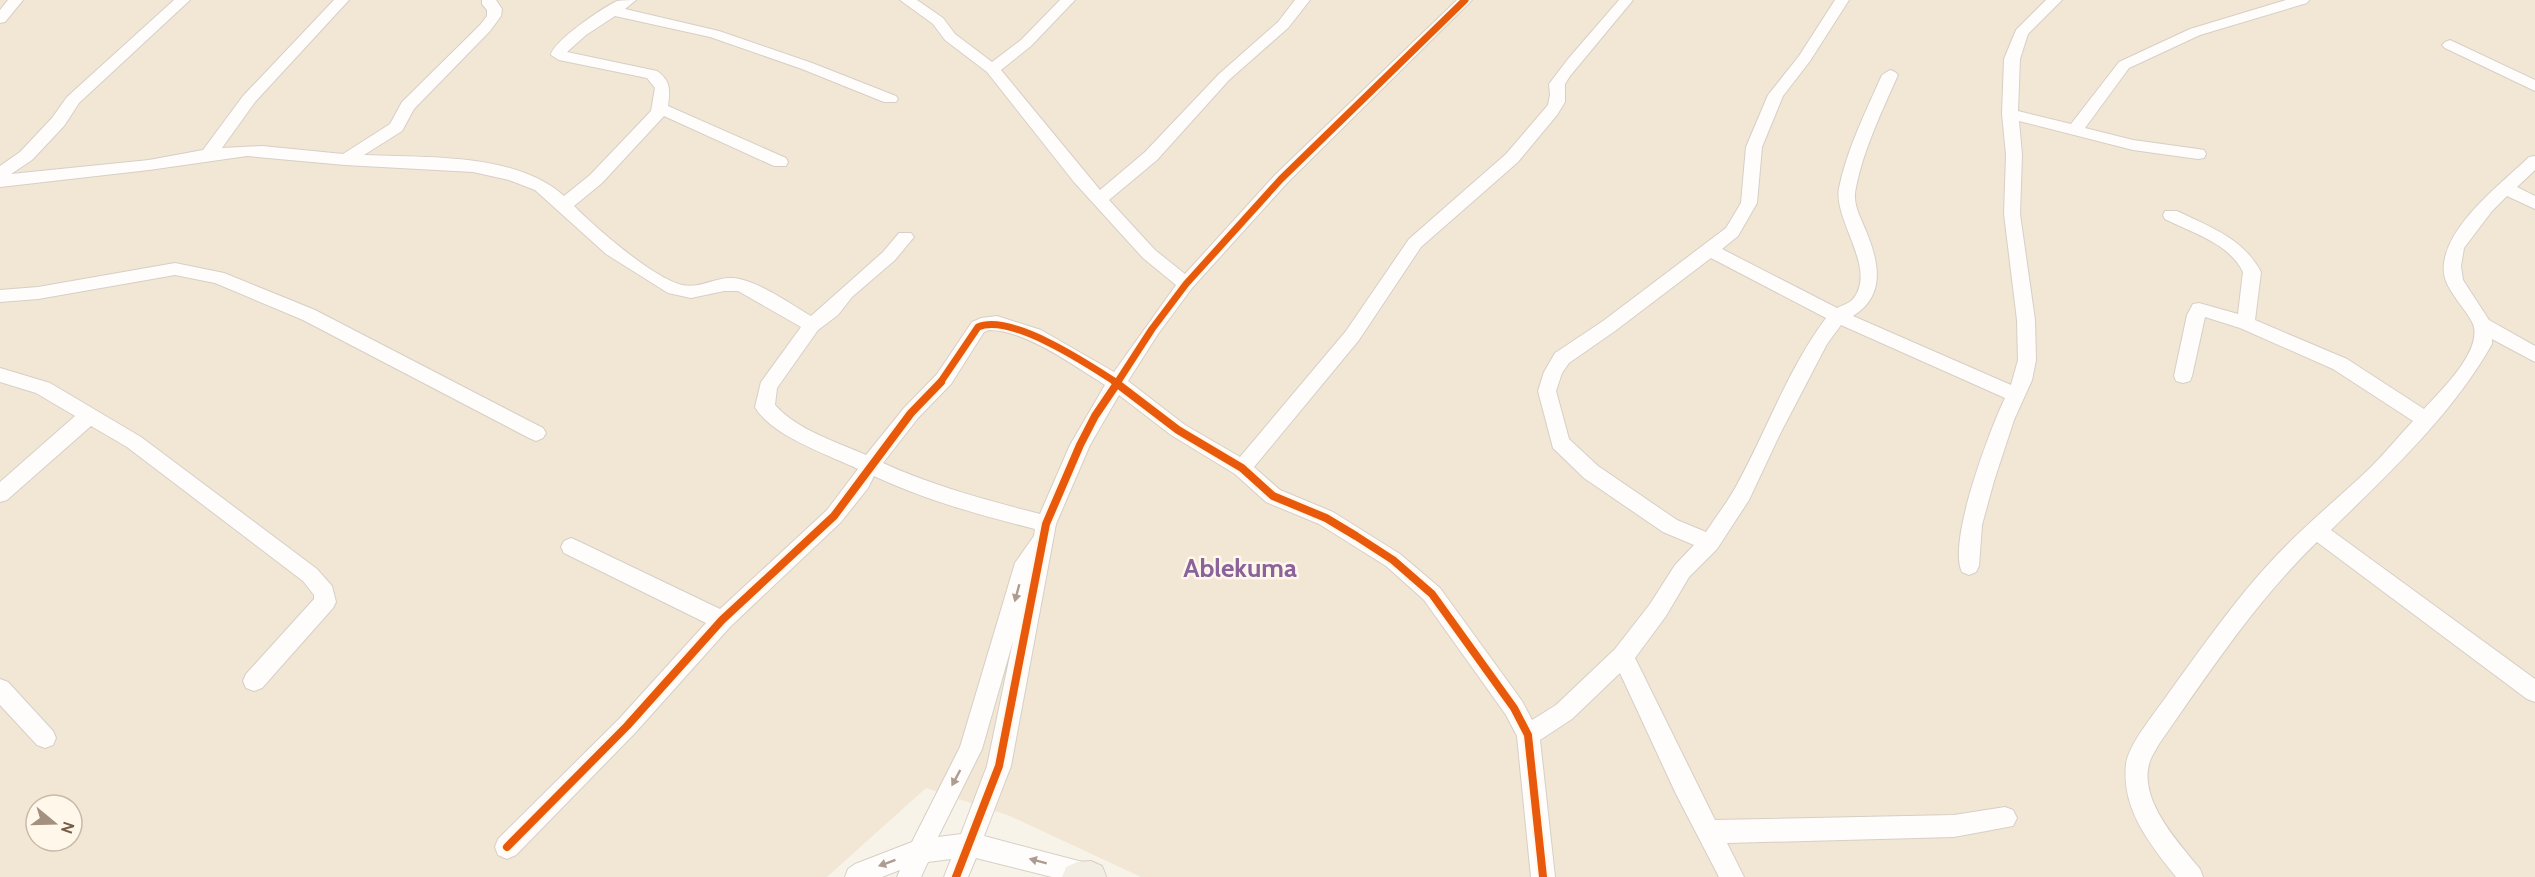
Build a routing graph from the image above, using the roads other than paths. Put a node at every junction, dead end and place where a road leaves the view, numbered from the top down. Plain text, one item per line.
1 (16, 0) edge
2 (183, 0) edge
3 (342, 0) edge
4 (489, 0) edge
5 (629, 0) edge
6 (907, 0) edge
7 (1068, 0) edge
8 (1303, 0) edge
9 (1465, 0) edge
10 (1626, 0) edge
11 (1842, 0) edge
12 (2055, 0) edge
13 (2302, 0) edge
14 (614, 11) junction
15 (0, 20) edge
16 (2450, 45) dead end
17 (992, 69) junction
18 (1890, 75) dead end
19 (2535, 86) edge
20 (890, 99) dead end
21 (660, 108) junction
22 (2010, 114) junction
23 (2074, 131) junction
24 (2198, 154) dead end
25 (207, 156) junction
26 (345, 160) junction
27 (2535, 161) edge
28 (780, 162) dead end
29 (0, 174) edge
30 (0, 181) edge
31 (2506, 189) junction
32 (1101, 198) junction
33 (2535, 203) edge
34 (564, 205) junction
35 (2171, 215) dead end
36 (905, 237) dead end
37 (1710, 250) junction
38 (1186, 284) junction
39 (0, 296) edge
40 (1838, 316) junction
41 (2246, 323) junction
42 (812, 325) junction
43 (2483, 325) junction
44 (2535, 355) edge
45 (0, 375) edge
46 (2183, 376) dead end
47 (1116, 382) junction
48 (2016, 395) junction
49 (90, 415) junction
50 (2425, 419) junction
51 (536, 433) dead end
52 (870, 465) junction
53 (1242, 468) junction
54 (0, 494) edge
55 (2317, 531) junction
56 (1043, 533) junction
57 (1710, 543) junction
58 (572, 547) dead end
59 (1968, 566) dead end
60 (722, 620) junction
61 (1623, 656) junction
62 (254, 681) dead end
63 (0, 689) edge
64 (2535, 692) edge
65 (1528, 735) junction
66 (45, 738) dead end
67 (2005, 818) dead end
68 (1709, 832) junction
69 (969, 845) junction
70 (507, 847) dead end
71 (919, 851) junction
72 (857, 877) edge
73 (909, 877) edge
74 (956, 877) edge
75 (1087, 877) edge
76 (1543, 877) edge
77 (1732, 877) edge
78 (2191, 877) edge

1 - 15 street
2 - 29 street
3 - 25 street
4 - 26 street
5 - 14 street
6 - 17 street
7 - 17 street
8 - 32 street
9 - 38 street
10 - 53 street
11 - 37 street
12 - 22 street
13 - 23 street
14 - 20 street
14 - 21 street
16 - 19 street
17 - 32 street
18 - 40 street
21 - 28 street
21 - 34 street
22 - 23 street
22 - 48 street
23 - 24 street
25 - 26 street
25 - 30 street
26 - 34 street
27 - 31 street
31 - 33 street
31 - 43 street
32 - 38 street
34 - 42 street
35 - 41 street
36 - 42 street
37 - 40 street
37 - 57 street
38 - 47 street
39 - 51 street
40 - 48 street
40 - 57 street
41 - 46 street
41 - 50 street
42 - 52 street
43 - 44 street
43 - 50 street
45 - 49 street
47 - 52 street
47 - 53 street
47 - 56 street
48 - 59 street
49 - 54 street
49 - 62 street
50 - 55 street
52 - 56 street
52 - 60 street
53 - 65 street
55 - 64 street
55 - 78 street
56 - 69 street
56 -> 71 street
57 - 61 street
58 - 60 street
60 - 70 street
61 - 65 street
61 - 68 street
63 - 66 street
65 - 76 street
67 - 68 street
68 - 77 street
69 - 71 street
69 - 74 street
75 -> 69 street
71 -> 72 street
71 - 73 street

